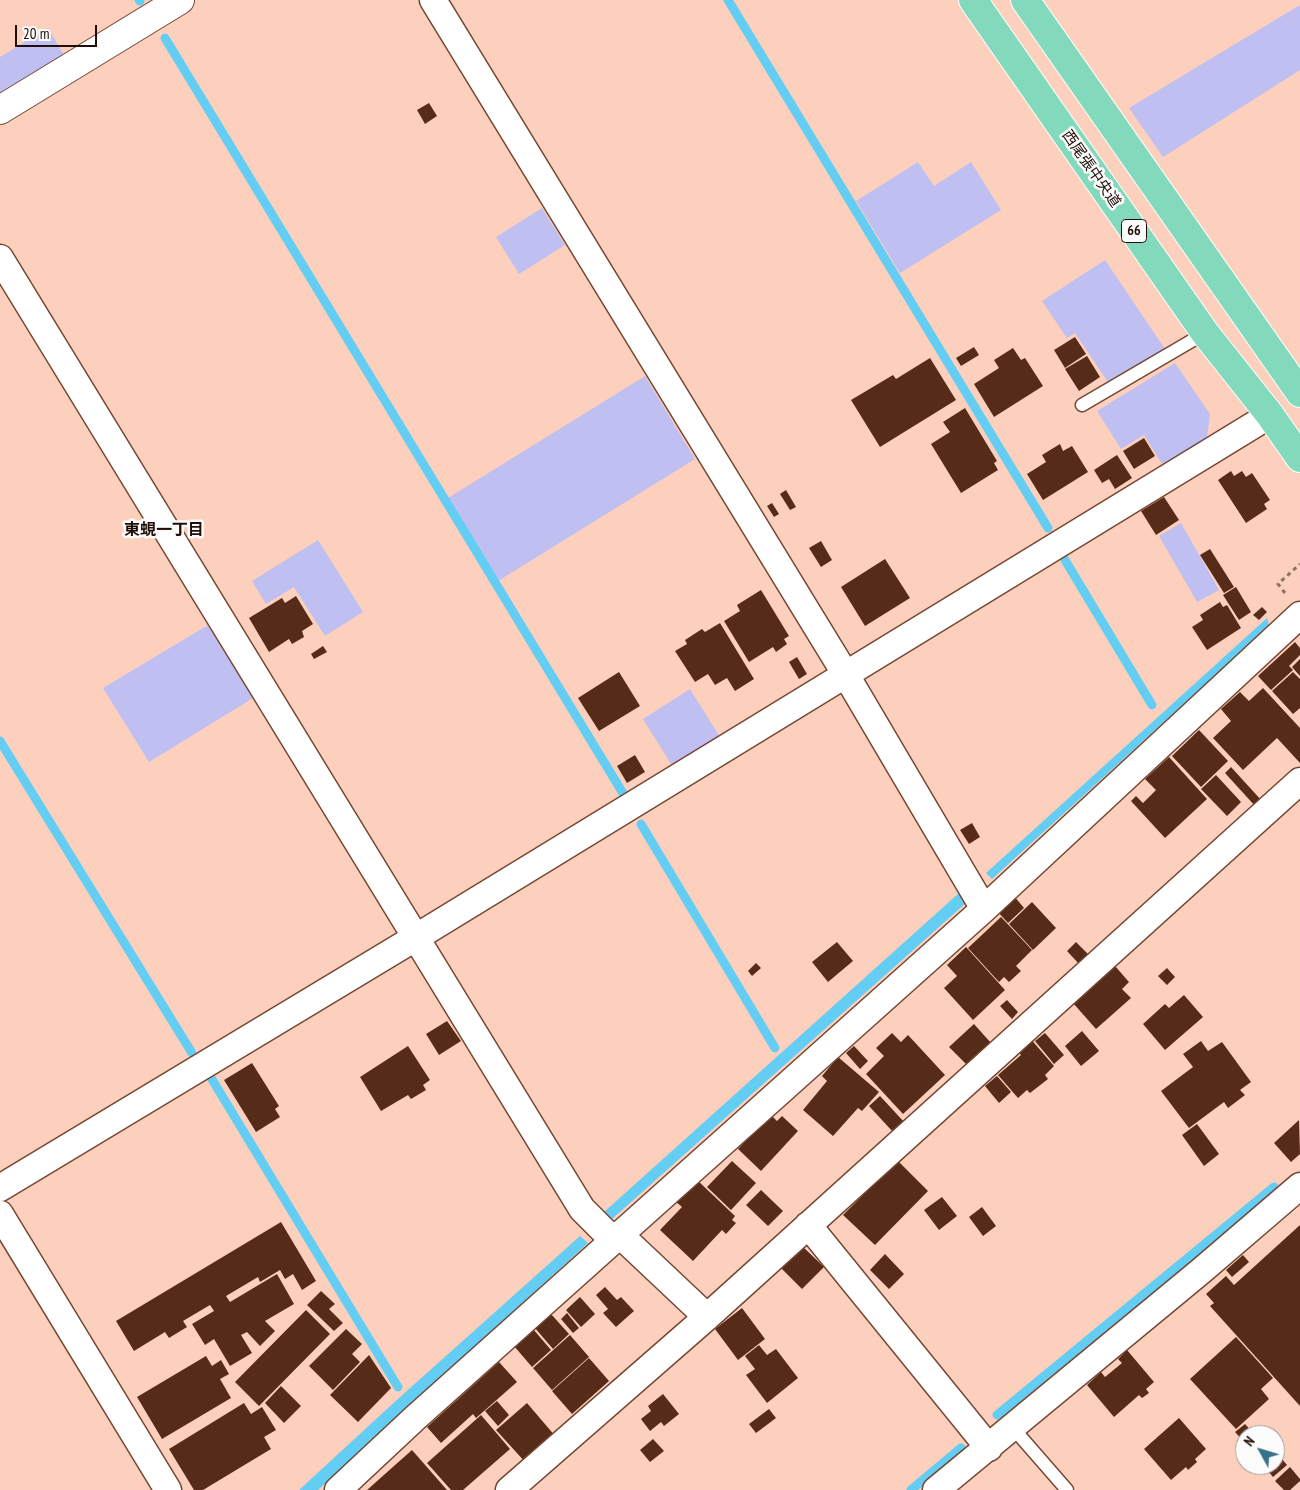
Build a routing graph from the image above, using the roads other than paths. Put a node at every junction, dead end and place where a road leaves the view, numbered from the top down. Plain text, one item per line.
1 (180, 0) edge
2 (433, 0) edge
3 (973, 0) edge
4 (1025, 0) edge
5 (0, 110) edge
6 (0, 258) edge
7 (1205, 334) junction
8 (1300, 393) edge
9 (1082, 405) dead end
10 (1270, 415) junction
11 (1300, 458) edge
12 (1300, 615) edge
13 (846, 675) junction
14 (1300, 781) edge
15 (984, 908) junction
16 (415, 938) junction
17 (1300, 1186) edge
18 (0, 1188) edge
19 (0, 1214) edge
20 (808, 1225) junction
21 (616, 1237) junction
22 (708, 1317) junction
23 (1013, 1428) junction
24 (989, 1448) junction
25 (168, 1490) edge
26 (338, 1490) edge
27 (509, 1490) edge
28 (936, 1490) edge
29 (1066, 1490) edge

1 - 5 street
2 - 13 street
3 - 7 main road, 西尾張中央道 / 66
4 - 8 main road
6 - 16 street
7 - 9 lane
7 - 10 main road, 西尾張中央道 / 66
10 - 11 main road, 西尾張中央道 / 66
10 - 13 street
12 - 15 street
13 - 15 street
13 - 16 street
14 - 20 street
15 - 21 street
16 - 18 street
16 - 21 street
17 - 23 street
19 - 25 street
20 - 22 street
20 - 24 street
21 - 22 street
21 - 26 street
22 - 27 street
23 - 24 street
23 - 29 lane
24 - 28 street

